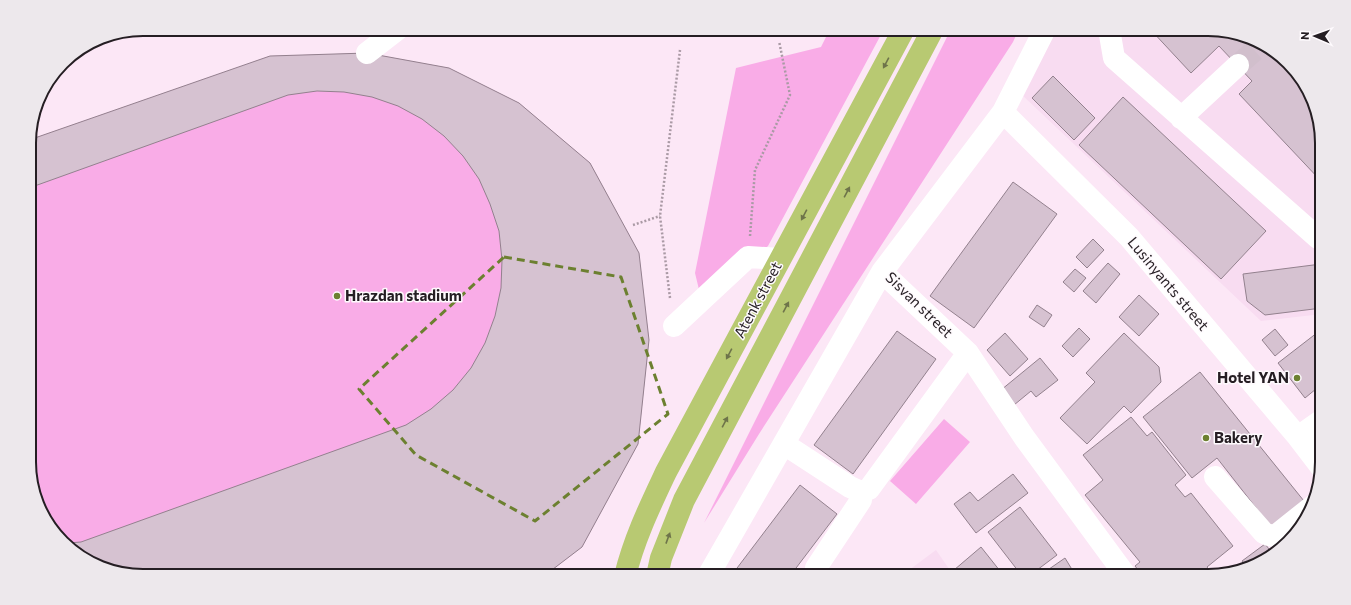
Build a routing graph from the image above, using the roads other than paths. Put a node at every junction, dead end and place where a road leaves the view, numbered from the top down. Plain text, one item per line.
1 (389, 36) edge
2 (900, 36) edge
3 (929, 36) edge
4 (1041, 36) edge
5 (1110, 36) edge
6 (367, 53) dead end
7 (1238, 65) tunnel mouth
8 (1003, 112) junction
9 (1181, 118) junction
10 (1315, 235) edge
11 (780, 259) junction
12 (882, 272) junction
13 (674, 326) road end
14 (968, 353) junction
15 (1315, 425) edge
16 (1298, 437) junction
17 (784, 444) junction
18 (1315, 459) edge
19 (1215, 477) dead end
20 (861, 492) junction
21 (1301, 515) edge
22 (816, 568) dead end
23 (627, 569) edge
24 (659, 569) edge
25 (712, 569) edge
26 (1121, 569) edge

1 - 6 street
2 -> 11 main road, Atenk street
24 -> 3 main road, Atenk street
4 - 8 street, Sisvan street
5 - 9 street
7 - 9 street
8 - 12 street, Sisvan street
8 - 16 street, Lusinyants street
9 - 10 street
11 - 13 street
11 -> 23 main road, Atenk street
12 - 14 street, Sisvan street
12 - 17 street
14 - 20 street
14 - 26 street, Sisvan street
15 - 16 street
16 - 18 street, Lusinyants street
17 - 20 street
17 - 25 street
19 - 21 street
20 - 22 street

